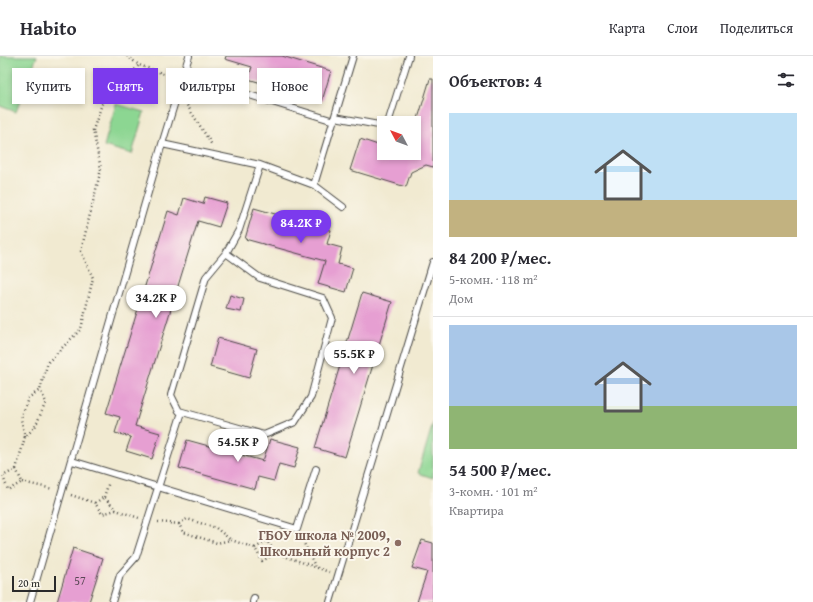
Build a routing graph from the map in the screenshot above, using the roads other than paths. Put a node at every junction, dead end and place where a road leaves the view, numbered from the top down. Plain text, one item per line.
1 (189, 56) edge
2 (353, 56) edge
3 (409, 56) edge
4 (186, 68) edge
5 (249, 95) edge
6 (174, 104) edge
7 (390, 116) edge
8 (334, 119) junction
9 (377, 125) edge
10 (162, 144) junction
11 (260, 165) junction
12 (314, 185) junction
13 (343, 206) dead end
14 (226, 253) junction
15 (433, 262) edge
16 (182, 412) junction
17 (72, 461) junction
18 (316, 469) dead end
19 (158, 487) junction
20 (333, 600) edge
21 (30, 602) edge
22 (112, 602) edge

1 - 4 lane
2 - 8 lane
3 - 7 lane
5 - 8 lane
6 - 10 lane
8 - 9 lane
8 - 12 lane
10 - 11 lane
10 - 17 lane
11 - 12 lane
11 - 14 lane
12 - 13 lane
14 - 16 lane
14 - 16 lane
15 - 20 lane
16 - 19 lane
17 - 19 lane
17 - 21 lane
18 - 19 lane
19 - 22 lane

